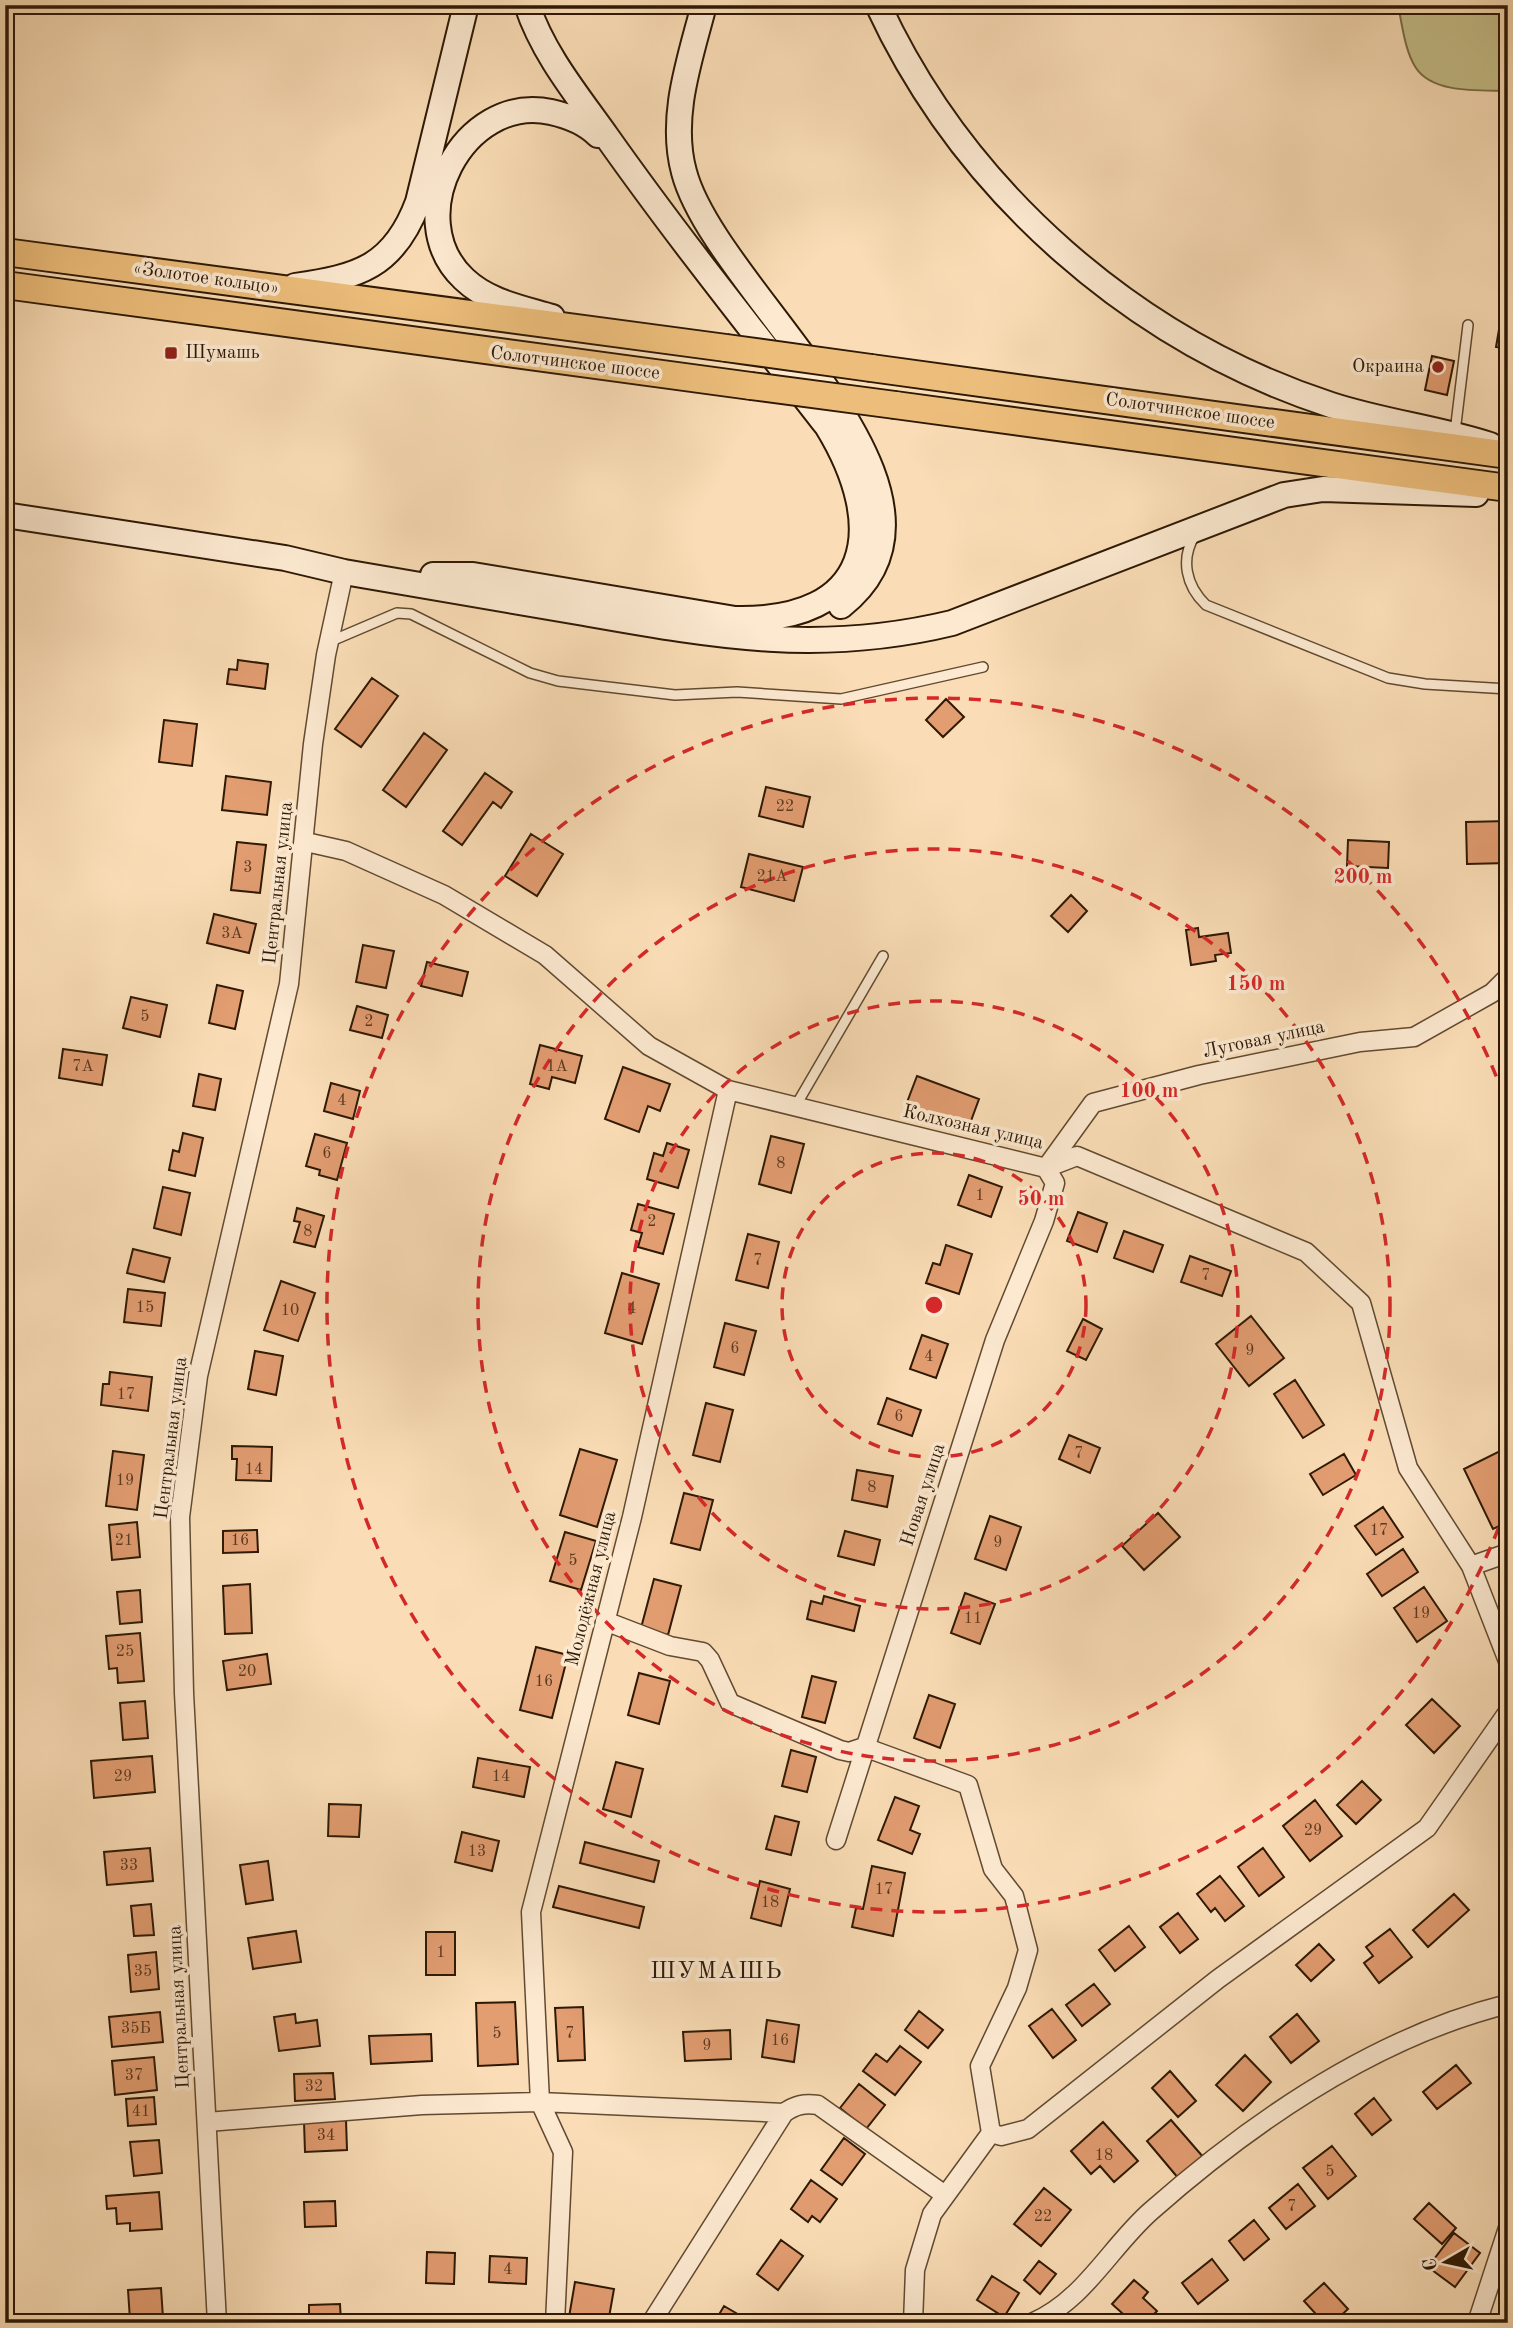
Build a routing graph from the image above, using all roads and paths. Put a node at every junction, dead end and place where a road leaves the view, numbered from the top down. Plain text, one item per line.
1 (527, 5) edge
2 (704, 5) edge
3 (878, 5) edge
4 (464, 10) edge
5 (624, 161) junction
6 (5, 252) edge
7 (5, 285) edge
8 (275, 289) junction
9 (5, 290) edge
10 (44, 290) junction
11 (407, 305) joint
12 (1468, 325) dead end
13 (593, 330) junction
14 (400, 341) joint
15 (1455, 434) junction
16 (1508, 450) edge
17 (1508, 456) edge
18 (1508, 488) edge
19 (1508, 495) edge
20 (5, 515) edge
21 (1198, 529) junction
22 (354, 573) junction
23 (721, 637) junction
24 (329, 642) junction
25 (983, 667) dead end
26 (1508, 689) edge
27 (306, 842) junction
28 (883, 956) dead end
29 (1508, 977) edge
30 (728, 1090) junction
31 (795, 1107) junction
32 (1046, 1168) junction
33 (1508, 1553) edge
34 (1471, 1566) junction
35 (605, 1621) junction
36 (1508, 1661) edge
37 (1508, 1712) edge
38 (864, 1747) junction
39 (836, 1840) dead end
40 (1508, 2004) edge
41 (540, 2102) junction
42 (783, 2113) junction
43 (207, 2122) junction
44 (991, 2133) junction
45 (945, 2195) junction
46 (1508, 2228) edge
47 (217, 2323) edge
48 (555, 2323) edge
49 (651, 2323) edge
50 (913, 2323) edge
51 (1032, 2323) edge
52 (1477, 2323) edge

1 - 5 main road
2 - 23 main road
3 - 15 main road
4 - 8 main road
5 - 13 main road
5 - 22 main road
6 - 8 main road, «Золотое кольцо»
7 - 10 main road, «Золотое кольцо»
8 - 11 main road, «Золотое кольцо»
9 - 10 main road
10 - 14 main road, «Золотое кольцо»
11 - 13 main road, Солотчинское шоссе
12 - 15 lane
13 - 17 main road, Солотчинское шоссе, bridge
14 - 18 main road, Солотчинское шоссе, bridge
15 - 16 main road
19 - 21 main road
20 - 22 main road
21 - 23 main road
21 - 26 lane
22 - 23 main road
22 - 24 street, Центральная улица
24 - 25 lane
24 - 27 street, Центральная улица
27 - 30 street, Колхозная улица
27 - 43 street, Центральная улица
28 - 31 lane
29 - 32 street, Луговая улица
30 - 31 street, Колхозная улица
30 - 35 street, Молодёжная улица
31 - 32 street, Колхозная улица
32 - 34 street, Колхозная улица
32 - 38 street, Новая улица
33 - 34 street
34 - 36 street, Колхозная улица
35 - 38 street
35 - 41 street, Молодёжная улица
37 - 44 street
38 - 39 street, Новая улица
38 - 44 street
40 - 51 street
41 - 42 street
41 - 43 street
41 - 48 street
42 - 45 street
42 - 49 street
43 - 47 street, Центральная улица
44 - 45 street
45 - 50 street
46 - 52 street

